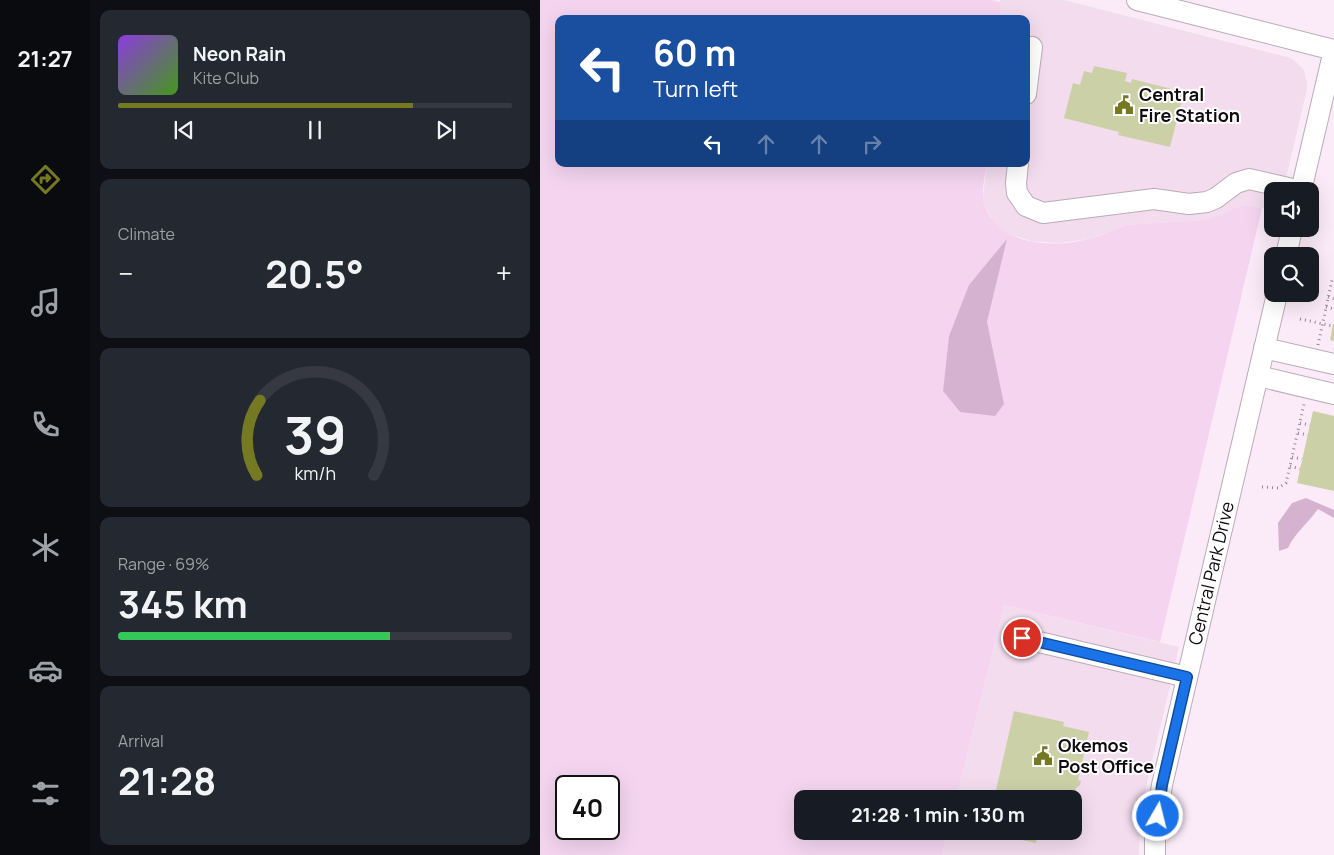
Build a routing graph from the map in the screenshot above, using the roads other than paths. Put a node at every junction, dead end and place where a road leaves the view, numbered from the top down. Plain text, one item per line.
1 (1137, 0) edge
2 (1032, 47) dead end
3 (1334, 50) edge
4 (1030, 63) edge
5 (1018, 167) edge
6 (1264, 182) edge
7 (1303, 182) edge
8 (1275, 302) edge
9 (1264, 348) junction
10 (1334, 364) edge
11 (1258, 376) junction
12 (1334, 394) edge
13 (1022, 638) dead end
14 (1187, 677) junction
15 (1155, 855) edge

1 - 3 street
2 - 4 street
3 - 7 street
5 - 6 street
8 - 9 street, Central Park Drive
9 - 10 street
9 - 11 street, Central Park Drive
11 - 12 street
11 - 14 street, Central Park Drive
13 - 14 street
14 - 15 street, Central Park Drive

